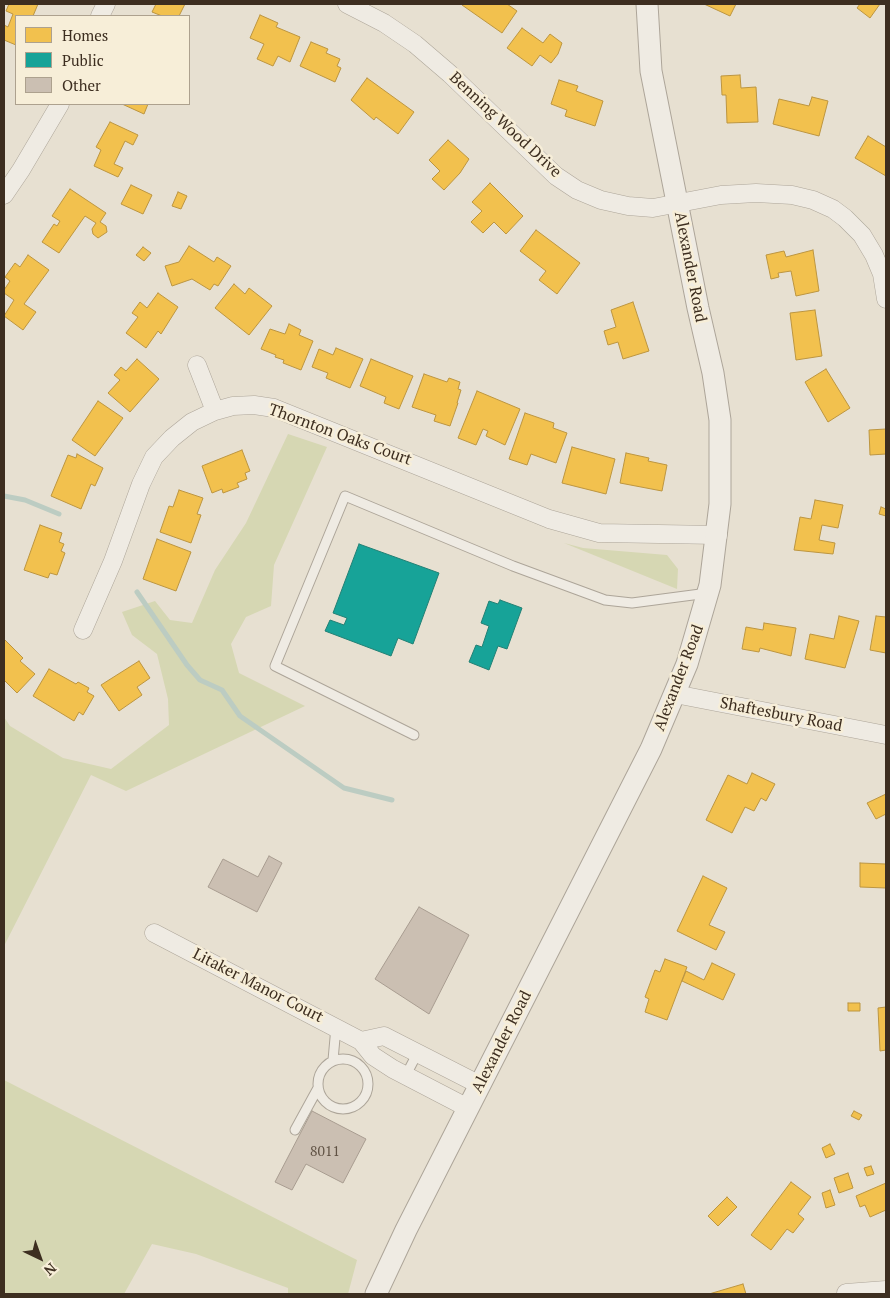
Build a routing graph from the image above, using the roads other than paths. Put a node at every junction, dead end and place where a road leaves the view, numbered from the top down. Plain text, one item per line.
1 (347, 4) edge
2 (647, 4) edge
3 (59, 105) edge
4 (4, 195) edge
5 (678, 205) junction
6 (886, 299) edge
7 (198, 365) dead end
8 (215, 411) junction
9 (718, 534) junction
10 (708, 593) junction
11 (83, 630) dead end
12 (675, 694) junction
13 (414, 735) dead end
14 (886, 735) edge
15 (154, 933) dead end
16 (336, 1027) junction
17 (361, 1041) junction
18 (418, 1054) junction
19 (333, 1060) junction
20 (406, 1075) junction
21 (480, 1085) junction
22 (318, 1088) junction
23 (468, 1108) junction
24 (295, 1130) dead end
25 (886, 1290) edge
26 (846, 1293) dead end
27 (376, 1294) edge

1 - 5 street, Benning Wood Drive
2 - 5 street, Alexander Road
3 - 4 street
5 - 6 street, Benning Wood Drive
5 - 9 street, Alexander Road
7 - 8 street
8 - 9 street, Thornton Oaks Court
8 - 11 street, Thornton Oaks Court
9 - 10 street, Alexander Road
10 - 12 street, Alexander Road
10 - 13 lane
12 - 14 street, Shaftesbury Road
12 - 21 street, Alexander Road
15 - 16 street, Litaker Manor Court
16 - 17 street, Litaker Manor Court
16 - 19 lane
17 - 18 street
17 - 20 street, Litaker Manor Court
18 - 20 lane
18 - 21 street
19 - 22 lane
19 - 22 lane
20 - 23 street, Litaker Manor Court
21 - 23 street, Alexander Road
22 - 24 lane
23 - 27 street, Alexander Road
25 - 26 street

